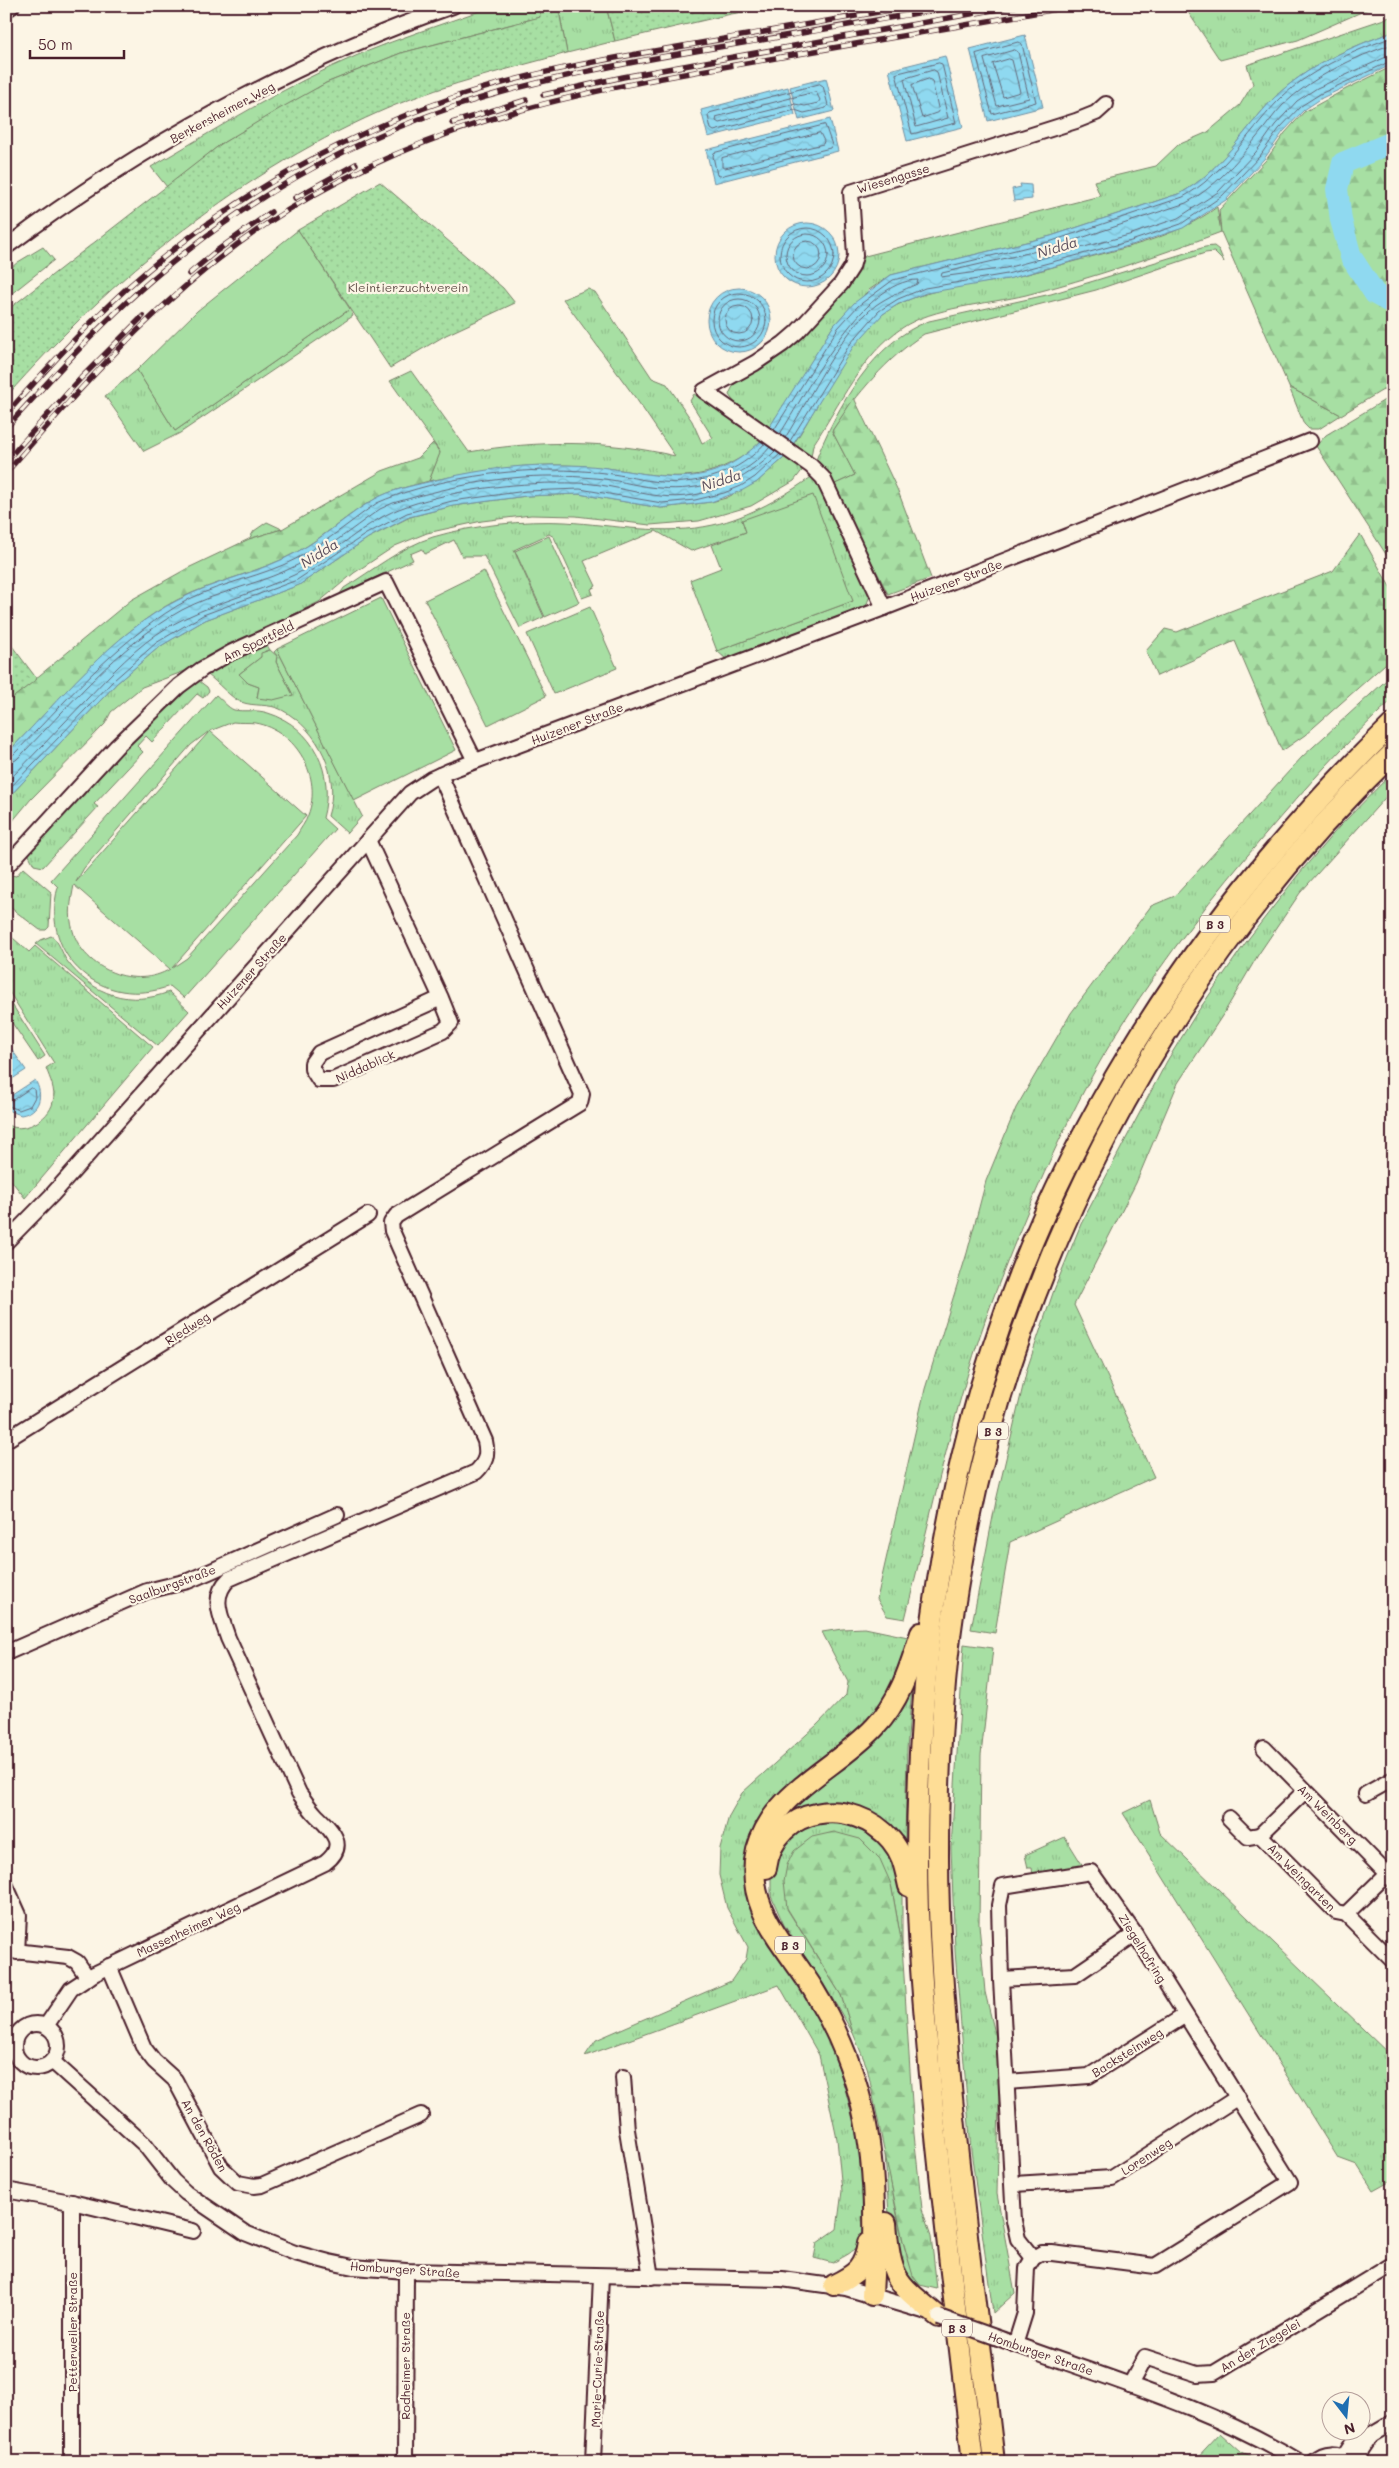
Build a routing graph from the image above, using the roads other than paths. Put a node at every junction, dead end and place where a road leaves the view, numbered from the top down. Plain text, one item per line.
1 (12, 6) edge
2 (453, 6) edge
3 (6, 10) edge
4 (1106, 104) dead end
5 (7, 246) edge
6 (1310, 441) dead end
7 (884, 608) junction
8 (1393, 724) edge
9 (1393, 753) edge
10 (475, 761) junction
11 (440, 775) junction
12 (368, 840) junction
13 (6, 867) edge
14 (441, 998) junction
15 (368, 1215) dead end
16 (6, 1242) edge
17 (6, 1440) edge
18 (337, 1515) dead end
19 (936, 1586) junction
20 (6, 1653) edge
21 (1264, 1748) dead end
22 (1393, 1779) edge
23 (1305, 1791) junction
24 (1366, 1794) dead end
25 (1229, 1818) dead end
26 (1260, 1835) junction
27 (1390, 1877) edge
28 (6, 1886) edge
29 (1346, 1914) junction
30 (919, 1925) junction
31 (1135, 1934) junction
32 (12, 1951) edge
33 (1393, 1961) edge
34 (109, 1966) junction
35 (88, 1978) junction
36 (1001, 1979) junction
37 (1184, 2016) junction
38 (46, 2026) junction
39 (10, 2038) edge
40 (52, 2061) junction
41 (623, 2077) dead end
42 (1008, 2082) junction
43 (1238, 2097) junction
44 (421, 2115) dead end
45 (1014, 2184) junction
46 (6, 2190) edge
47 (72, 2202) junction
48 (873, 2202) junction
49 (193, 2231) dead end
50 (889, 2258) junction
51 (1033, 2258) junction
52 (1393, 2270) edge
53 (406, 2271) junction
54 (601, 2276) junction
55 (651, 2277) junction
56 (834, 2285) junction
57 (872, 2295) junction
58 (939, 2317) junction
59 (1015, 2345) junction
60 (1130, 2385) junction
61 (1393, 2422) edge
62 (1350, 2460) edge
63 (72, 2462) edge
64 (405, 2462) edge
65 (593, 2462) edge
66 (973, 2462) edge
67 (994, 2462) edge
68 (1300, 2462) edge
69 (1314, 2462) edge

1 - 3 street
2 - 5 street, Berkersheimer Weg
4 - 7 street, Wiesengasse
6 - 7 street, Huizener Straße
7 - 10 street, Huizener Straße
8 - 19 highway, B 3
9 - 67 highway, B 3
10 - 11 street, Huizener Straße
10 - 13 street, Am Sportfeld
11 - 12 street, Huizener Straße
11 - 34 street, Massenheimer Weg
12 - 14 street, Niddablick
12 - 16 street, Huizener Straße
14 - 14 street, Niddablick
15 - 17 street, Riedweg
18 - 20 street, Saalburgstraße
19 - 30 highway, B 3
19 - 48 highway
21 - 23 street, Am Weinberg
22 - 24 street
23 - 26 street, Am Weingarten
23 - 27 street, Am Weinberg
25 - 26 street, Am Weingarten
26 - 29 street, Am Weingarten
27 - 29 street, Am Weingarten
28 - 32 street
29 - 33 street, Am Weingarten
30 - 50 highway, B 3
30 - 66 highway, B 3
31 - 36 street
31 - 36 street, Ziegelhofring
31 - 37 street, Ziegelhofring
32 - 35 street
34 - 35 street, Massenheimer Weg
34 - 44 street, An den Röden
35 - 38 street, Massenheimer Weg
36 - 42 street, Ziegelhofring
37 - 42 street, Backsteinweg
37 - 43 street, Ziegelhofring
38 - 39 street
38 - 40 street
39 - 40 street
40 - 53 street, Homburger Straße
41 - 55 street
42 - 45 street, Ziegelhofring
43 - 45 street, Lorenweg
43 - 51 street, Ziegelhofring
45 - 51 street, Ziegelhofring
46 - 47 street
47 - 49 street
47 - 63 street, Petterweiler Straße
48 - 56 highway
48 - 57 highway
50 - 57 highway, B 3
50 - 58 highway, B 3
51 - 59 street
52 - 60 street, An der Ziegelei
53 - 54 street, Homburger Straße
53 - 64 street, Rodheimer Straße
54 - 55 street, Homburger Straße
54 - 65 street, Marie-Curie-Straße
55 - 56 street, Homburger Straße
56 - 57 street, Homburger Straße
57 - 58 street, Homburger Straße
58 - 59 street, Homburger Straße, bridge
59 - 60 street, Homburger Straße
60 - 68 street, Homburger Straße
61 - 62 street
62 - 69 street

